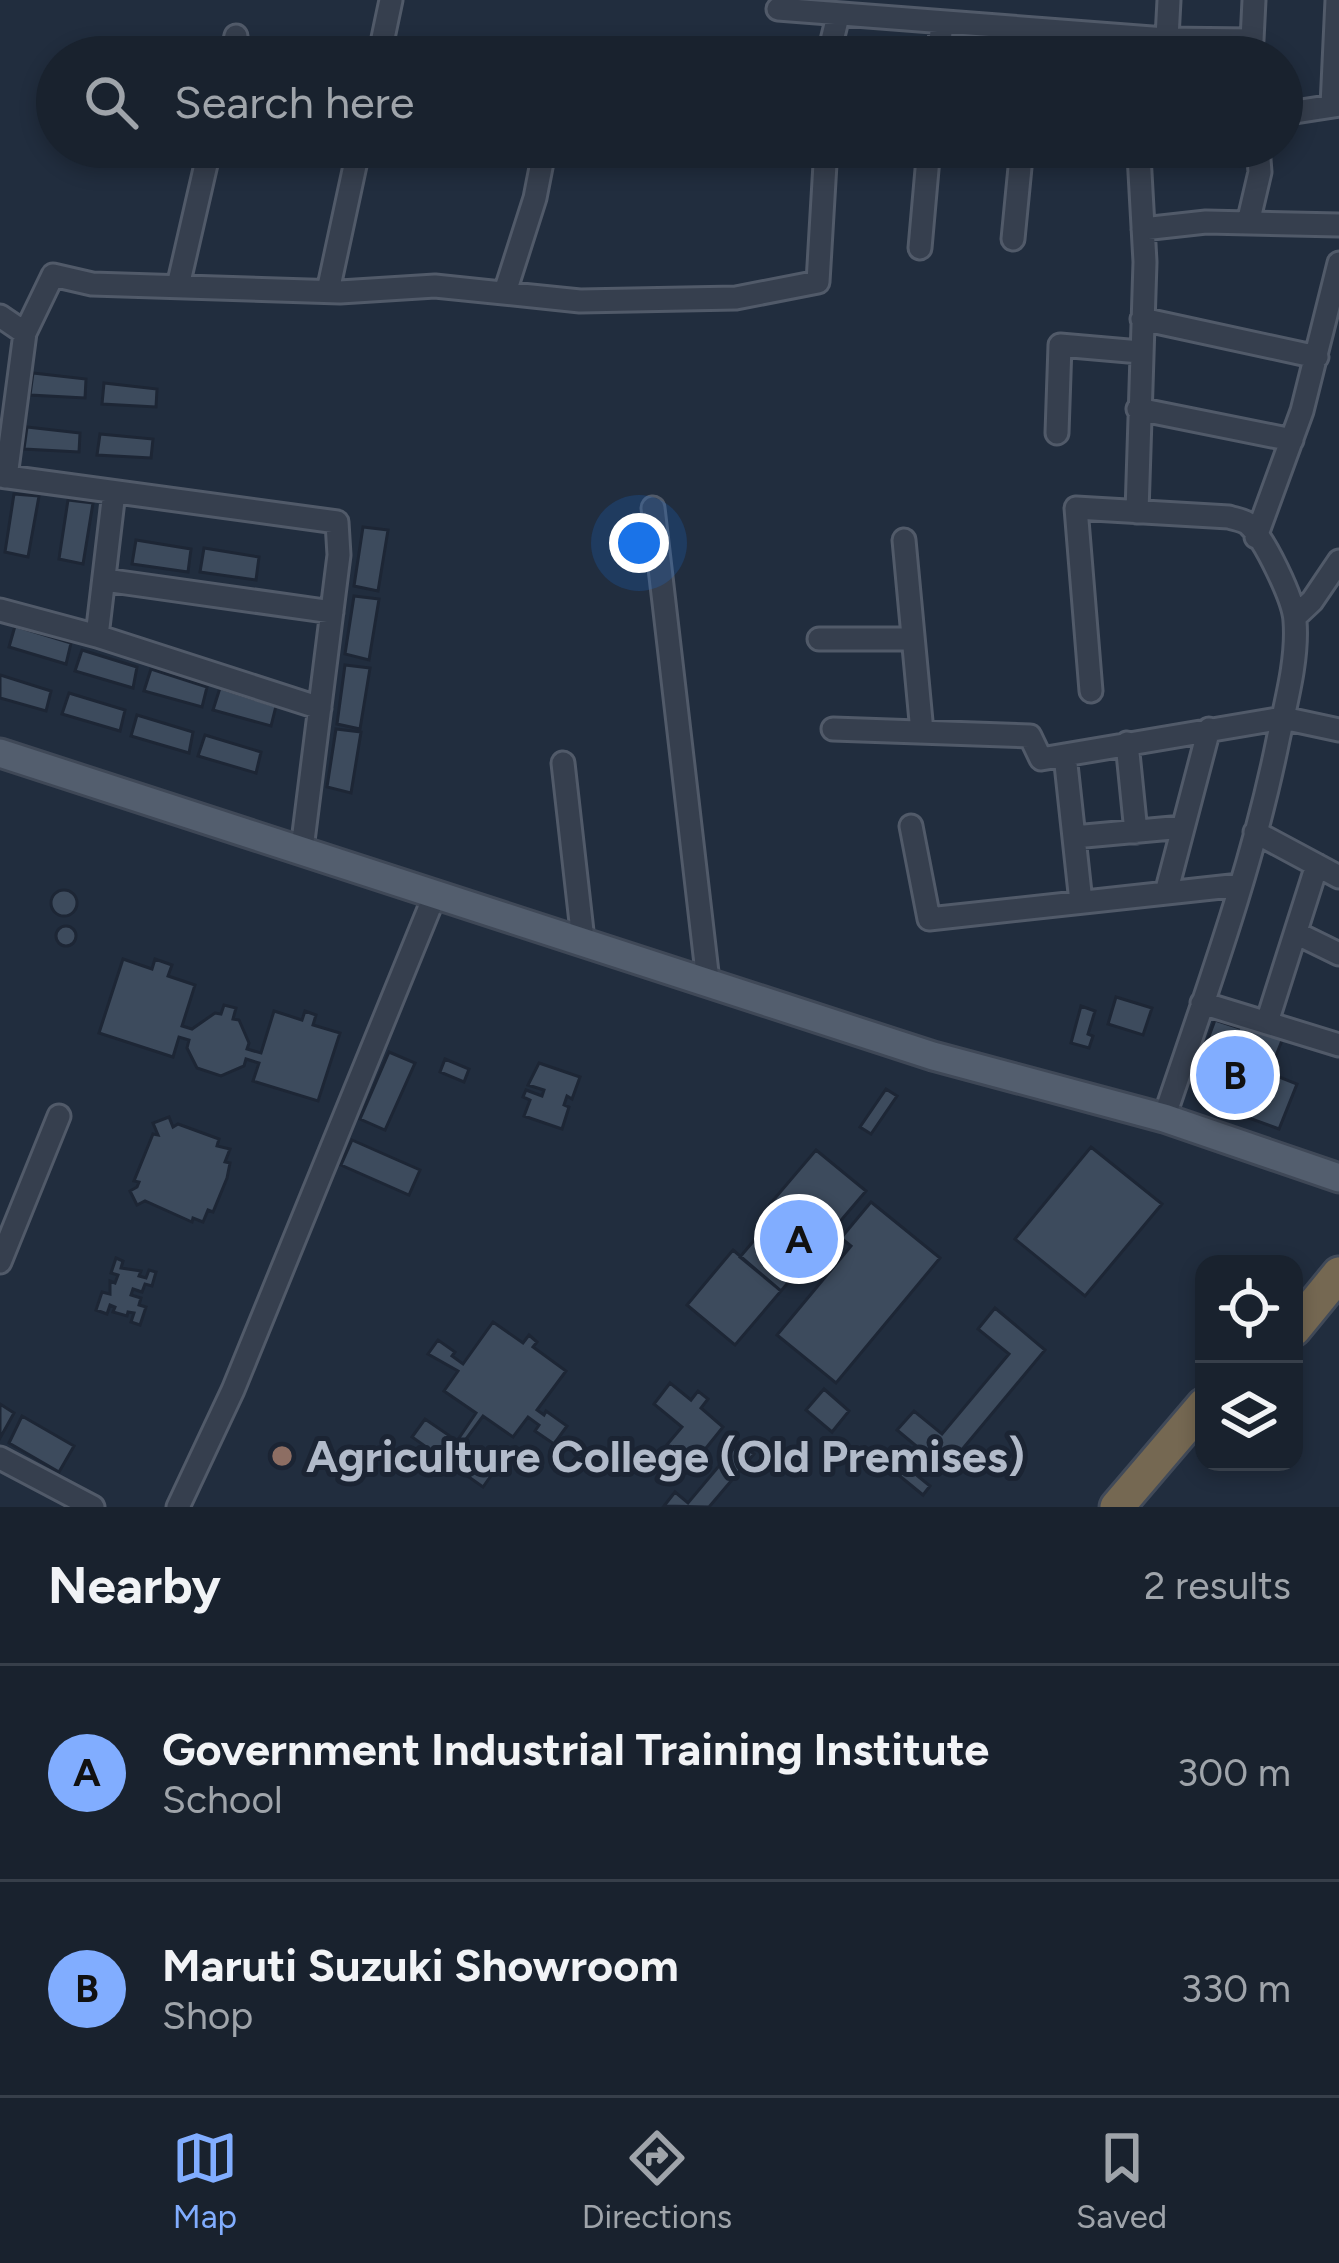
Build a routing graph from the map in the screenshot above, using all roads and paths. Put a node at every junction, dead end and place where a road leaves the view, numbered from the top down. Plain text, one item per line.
1 (391, 0) edge
2 (1169, 0) edge
3 (1254, 0) edge
4 (1337, 0) edge
5 (778, 9) dead end
6 (893, 10) edge
7 (838, 16) junction
8 (942, 23) junction
9 (1035, 30) junction
10 (383, 36) edge
11 (833, 36) edge
12 (940, 36) edge
13 (1034, 36) edge
14 (1079, 36) edge
15 (1167, 36) edge
16 (1252, 36) edge
17 (1335, 106) edge
18 (1303, 111) edge
19 (205, 168) edge
20 (354, 168) edge
21 (541, 168) edge
22 (825, 168) edge
23 (927, 168) edge
24 (1020, 168) edge
25 (1140, 168) edge
26 (1260, 168) edge
27 (1248, 223) junction
28 (1339, 225) edge
29 (1143, 229) junction
30 (1013, 239) dead end
31 (920, 248) dead end
32 (1339, 263) edge
33 (178, 286) junction
34 (328, 291) junction
35 (505, 292) junction
36 (0, 316) edge
37 (1142, 319) junction
38 (26, 333) junction
39 (1140, 352) junction
40 (1317, 357) junction
41 (1138, 409) junction
42 (1057, 433) dead end
43 (1292, 440) junction
44 (3, 476) edge
45 (114, 492) junction
46 (653, 508) dead end
47 (1137, 512) junction
48 (1256, 537) junction
49 (904, 540) dead end
50 (1339, 560) edge
51 (105, 580) junction
52 (1332, 588) edge
53 (0, 610) edge
54 (332, 612) junction
55 (1294, 617) junction
56 (97, 636) junction
57 (819, 639) dead end
58 (913, 639) junction
59 (1091, 691) dead end
60 (320, 708) junction
61 (1283, 718) junction
62 (832, 729) dead end
63 (1209, 729) junction
64 (1339, 730) edge
65 (922, 732) junction
66 (1127, 743) junction
67 (0, 753) edge
68 (1065, 754) junction
69 (563, 764) dead end
70 (911, 826) dead end
71 (1183, 827) junction
72 (1136, 832) junction
73 (1255, 832) junction
74 (1074, 837) junction
75 (302, 849) junction
76 (1317, 865) junction
77 (1339, 877) edge
78 (1240, 885) junction
79 (436, 892) junction
80 (1166, 893) junction
81 (1081, 902) junction
82 (1296, 933) junction
83 (583, 940) junction
84 (1339, 954) edge
85 (708, 981) junction
86 (1202, 1003) junction
87 (1268, 1022) junction
88 (1339, 1046) edge
89 (59, 1116) dead end
90 (1164, 1118) junction
91 (1339, 1178) edge
92 (1339, 1245) edge
93 (0, 1262) edge
94 (1339, 1274) edge
95 (1303, 1287) edge
96 (1303, 1318) edge
97 (1195, 1416) edge
98 (1195, 1448) edge
99 (0, 1458) edge
100 (93, 1507) edge
101 (178, 1507) edge
102 (1117, 1507) edge
103 (1146, 1507) edge

1 - 10 street
2 - 15 street
3 - 16 street
4 - 17 street
5 - 7 street
6 - 7 street
6 - 8 street
7 - 11 street
8 - 9 street
8 - 12 street
9 - 13 street
9 - 14 street
17 - 18 street
19 - 33 street
20 - 34 street
21 - 35 street
22 - 35 street
23 - 31 street
24 - 30 street
25 - 29 street
26 - 27 street
27 - 28 street
27 - 29 street
29 - 37 street
32 - 40 street
33 - 34 street
33 - 38 street
34 - 35 street
36 - 38 street
37 - 39 street
37 - 40 street
38 - 44 street
39 - 41 street
39 - 42 street
40 - 43 street
41 - 43 street
41 - 47 street
43 - 48 street
44 - 45 street
45 - 51 street
45 - 54 street
46 - 85 street
47 - 48 street
47 - 59 street
48 - 55 street
49 - 58 street
50 - 52 street
51 - 54 street
51 - 56 street
52 - 55 street
53 - 56 street
54 - 60 street
55 - 61 street
56 - 60 street
57 - 58 street
58 - 65 street
60 - 75 street
61 - 63 street
61 - 64 street
61 - 73 street
62 - 65 street
63 - 66 street
63 - 71 street
65 - 68 street
66 - 68 street
66 - 72 street
67 - 75 main road
68 - 74 street
69 - 83 street
70 - 81 street
71 - 72 street
71 - 80 street
72 - 74 street
73 - 76 street
73 - 78 street
74 - 81 street
75 - 79 main road
76 - 77 street
76 - 82 street
78 - 80 street
78 - 86 street
79 - 83 main road
79 - 101 street
80 - 81 street
82 - 84 street
82 - 87 street
83 - 85 main road
85 - 90 main road
86 - 87 street
86 - 90 street
87 - 88 street
89 - 93 street
90 - 91 main road
92 - 95 highway
94 - 96 highway
97 - 102 highway
98 - 103 highway
99 - 100 street

